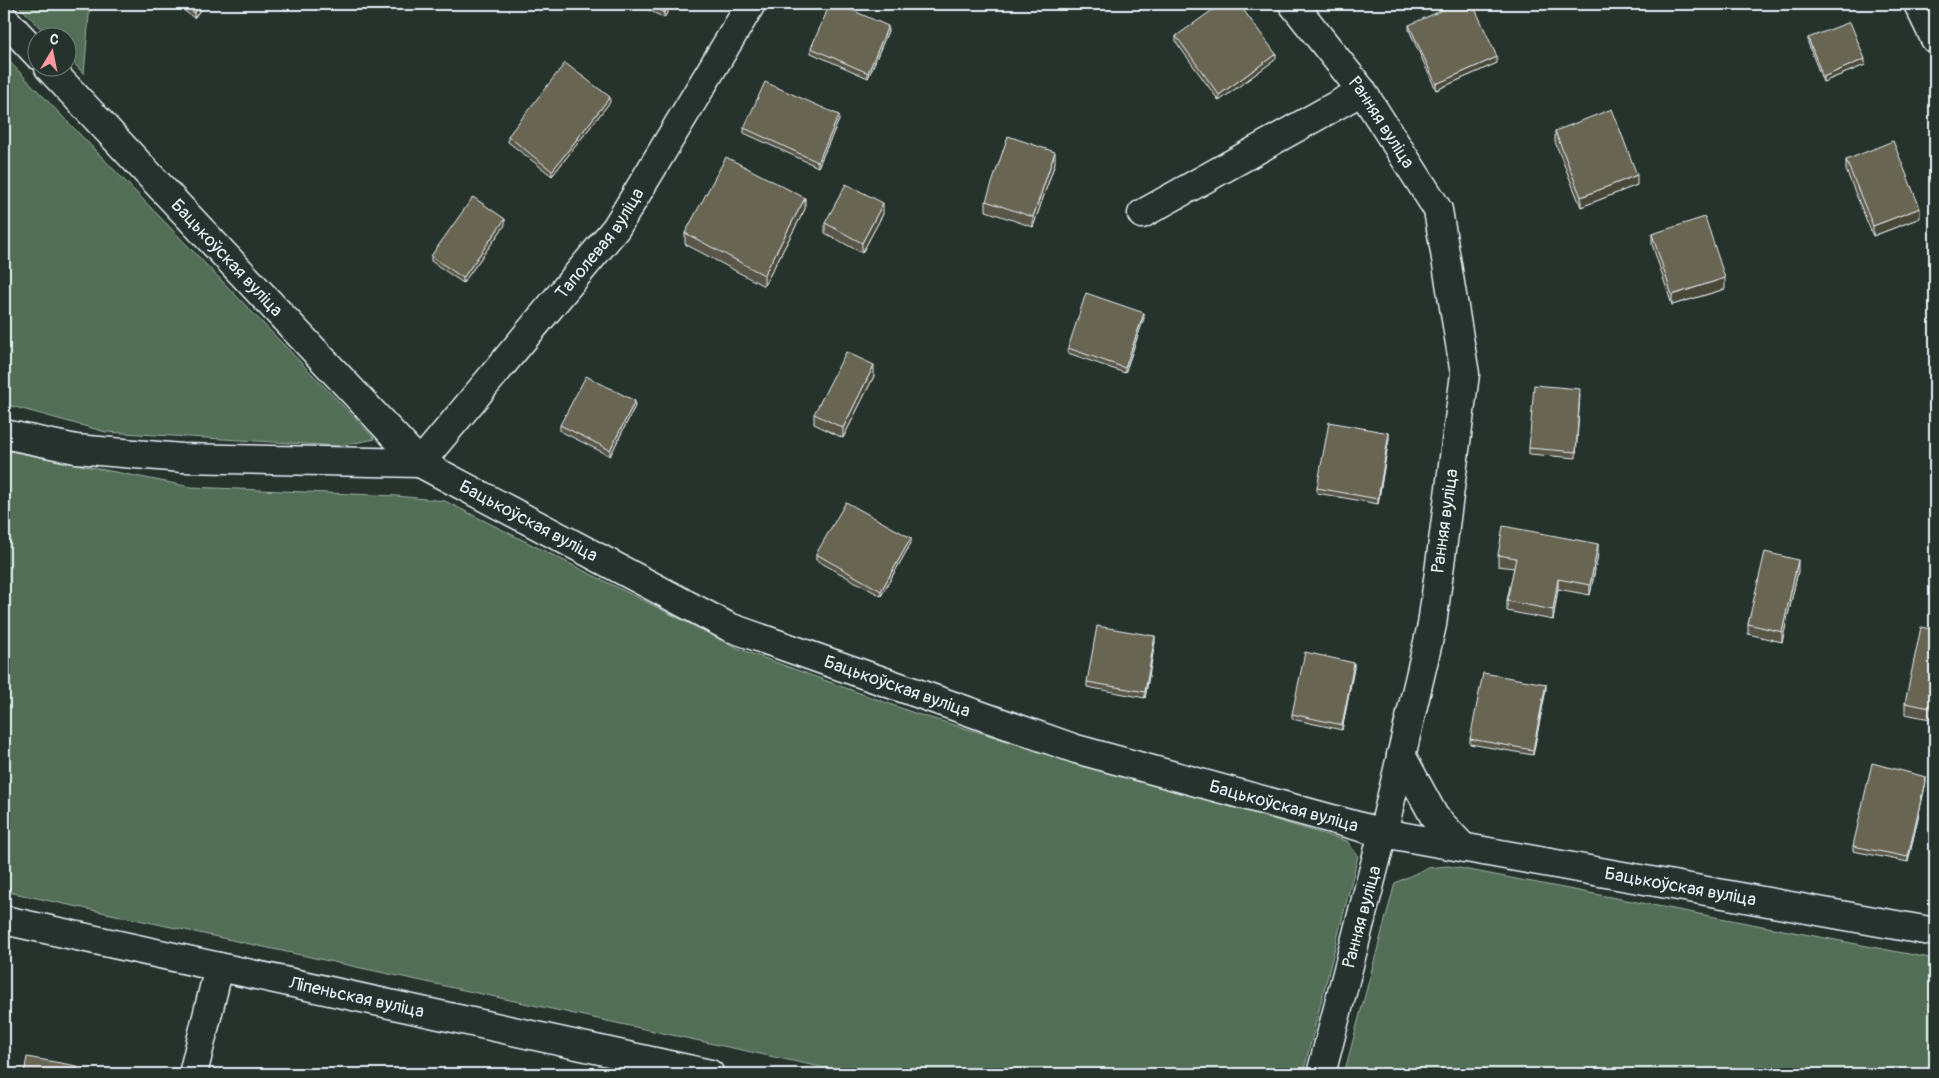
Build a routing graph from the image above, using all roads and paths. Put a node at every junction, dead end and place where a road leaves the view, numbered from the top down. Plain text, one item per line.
1 (751, 4) edge
2 (1293, 4) edge
3 (1918, 4) edge
4 (4, 19) edge
5 (1935, 39) edge
6 (28, 44) edge
7 (58, 78) edge
8 (1362, 91) junction
9 (1142, 214) dead end
10 (4, 434) edge
11 (420, 463) junction
12 (1402, 755) junction
13 (1384, 833) junction
14 (1464, 848) junction
15 (4, 920) edge
16 (1935, 932) edge
17 (220, 967) junction
18 (193, 1074) edge
19 (710, 1074) edge
20 (1321, 1074) edge

1 - 11 street, Таполевая вуліца
2 - 8 street, Ранняя вуліца
3 - 5 street
4 - 6 street
7 - 11 street, Бацькоўская вуліца
8 - 9 street
8 - 12 street, Ранняя вуліца
10 - 11 street
11 - 13 street, Бацькоўская вуліца
12 - 13 street, Ранняя вуліца
12 - 14 street
13 - 14 street, Бацькоўская вуліца
13 - 20 street, Ранняя вуліца
14 - 16 street, Бацькоўская вуліца
15 - 17 street, Ліпеньская вуліца
17 - 18 street
17 - 19 street, Ліпеньская вуліца

